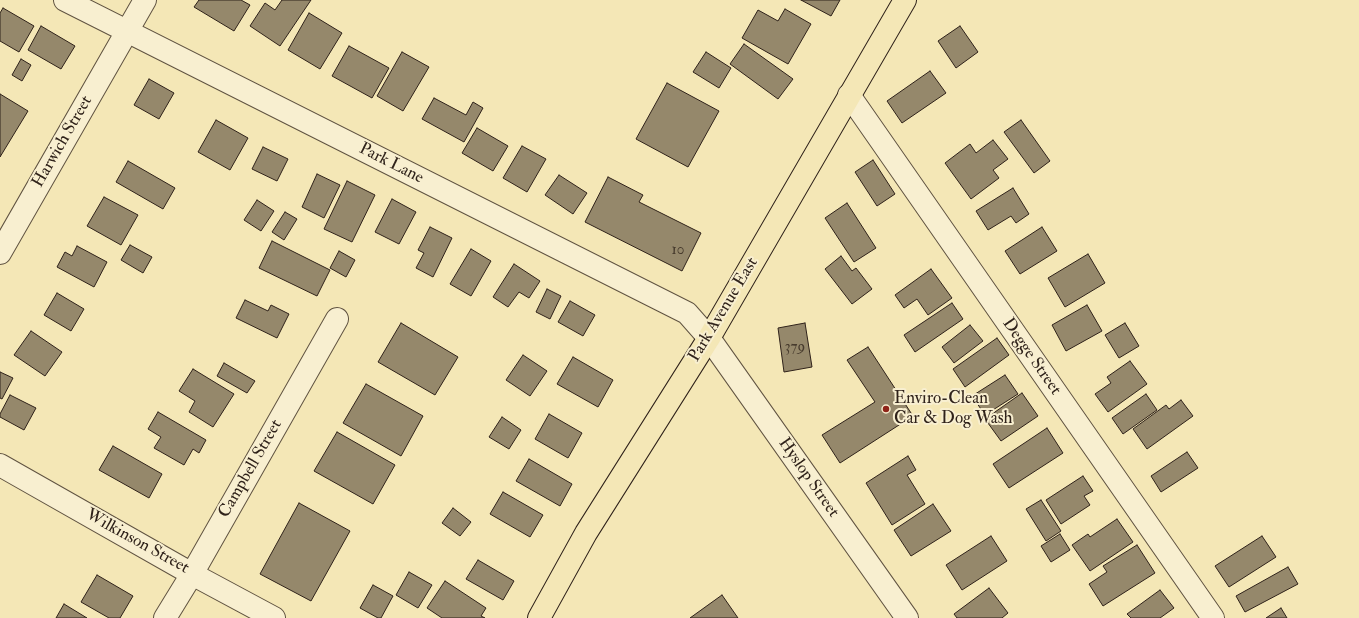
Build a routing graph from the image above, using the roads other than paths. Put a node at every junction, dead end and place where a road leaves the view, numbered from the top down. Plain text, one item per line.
1 (65, 0) edge
2 (145, 0) edge
3 (904, 0) edge
4 (126, 32) junction
5 (849, 95) junction
6 (0, 253) edge
7 (336, 319) dead end
8 (709, 338) junction
9 (0, 465) edge
10 (192, 574) junction
11 (165, 618) edge
12 (274, 618) edge
13 (539, 618) edge
14 (907, 618) edge
15 (1213, 618) edge

1 - 4 street, Park Lane
2 - 4 street, Harwich Street
3 - 5 main road, Park Avenue East
4 - 6 street, Harwich Street
4 - 8 street, Park Lane
5 - 8 main road, Park Avenue East
5 - 15 street, Degge Street
7 - 10 street, Campbell Street
8 - 13 main road, Park Avenue East
8 - 14 street, Hyslop Street
9 - 10 street, Wilkinson Street
10 - 11 street, Campbell Street
10 - 12 street, Wilkinson Street

